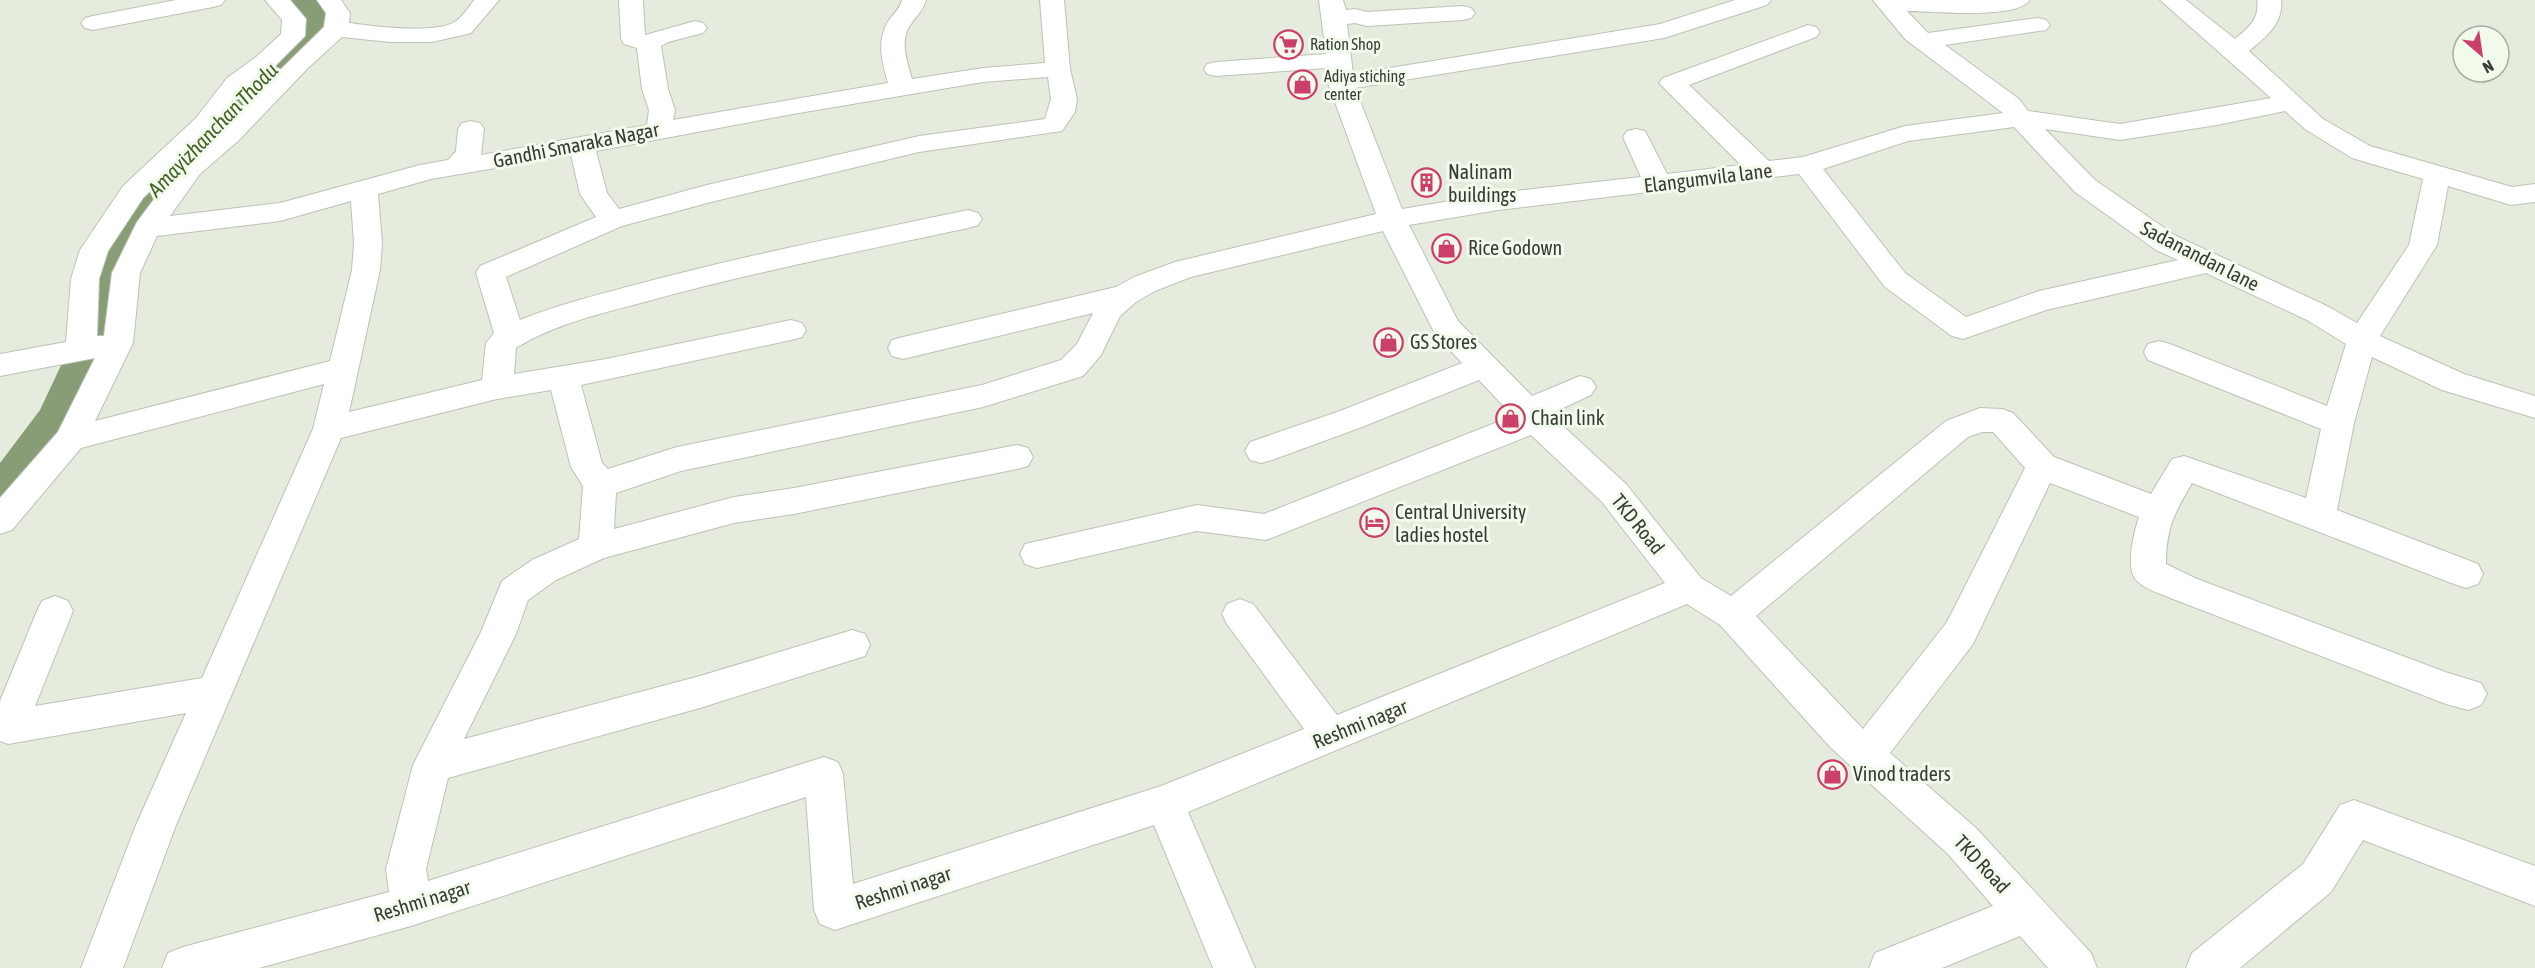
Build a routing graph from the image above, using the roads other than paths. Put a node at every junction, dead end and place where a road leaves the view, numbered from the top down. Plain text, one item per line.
1 (213, 0) edge
2 (277, 0) edge
3 (329, 0) edge
4 (487, 0) edge
5 (631, 0) edge
6 (914, 0) edge
7 (1053, 0) edge
8 (1759, 0) edge
9 (2018, 0) edge
10 (2172, 0) edge
11 (2268, 0) edge
12 (1887, 1) edge
13 (1333, 9) edge
14 (1463, 13) dead end
15 (93, 23) dead end
16 (2038, 25) dead end
17 (336, 28) junction
18 (695, 28) dead end
19 (1808, 32) dead end
20 (1924, 41) junction
21 (649, 44) junction
22 (2235, 51) junction
23 (1058, 69) junction
24 (1216, 69) dead end
25 (1340, 71) junction
26 (902, 89) junction
27 (2290, 102) junction
28 (2020, 118) junction
29 (471, 129) dead end
30 (658, 130) junction
31 (1636, 137) dead end
32 (581, 145) junction
33 (1806, 165) junction
34 (456, 167) junction
35 (1763, 171) junction
36 (2437, 174) junction
37 (1658, 184) junction
38 (364, 189) junction
39 (2535, 193) edge
40 (968, 219) dead end
41 (612, 220) junction
42 (1392, 220) junction
43 (147, 228) junction
44 (2207, 263) junction
45 (1129, 294) junction
46 (791, 330) dead end
47 (510, 337) junction
48 (2362, 340) junction
49 (118, 343) junction
50 (903, 348) dead end
51 (81, 350) junction
52 (2159, 352) dead end
53 (0, 365) edge
54 (1484, 366) junction
55 (345, 368) junction
56 (563, 378) junction
57 (1580, 387) dead end
58 (497, 388) junction
59 (2535, 407) edge
60 (1532, 416) junction
61 (2338, 423) junction
62 (329, 429) junction
63 (70, 439) junction
64 (1261, 451) dead end
65 (1017, 457) dead end
66 (2042, 466) junction
67 (600, 483) junction
68 (2158, 511) junction
69 (2319, 518) junction
70 (0, 521) edge
71 (596, 547) junction
72 (1037, 554) dead end
73 (2466, 574) dead end
74 (1689, 588) junction
75 (55, 611) dead end
76 (1240, 614) dead end
77 (1733, 615) junction
78 (852, 645) dead end
79 (214, 692) junction
80 (2468, 694) dead end
81 (1331, 736) junction
82 (1868, 756) junction
83 (432, 765) junction
84 (1166, 804) junction
85 (2535, 886) edge
86 (411, 906) junction
87 (2027, 913) junction
88 (102, 968) edge
89 (183, 968) edge
90 (1234, 968) edge
91 (1890, 968) edge
92 (2076, 968) edge
93 (2207, 968) edge

1 - 15 street
2 - 51 street
3 - 17 street
4 - 17 street
5 - 21 street
6 - 26 street
7 - 23 street
8 - 25 street
9 - 12 street
10 - 22 street
11 - 22 street
12 - 20 street, Sadanandan lane
13 - 14 street
13 - 25 street, TKD Road
16 - 20 street
17 - 43 street
18 - 21 street
19 - 35 street
20 - 28 street, Sadanandan lane
21 - 30 street
22 - 27 street
23 - 26 street, Gandhi Smaraka Nagar
23 - 41 street
24 - 25 street
25 - 42 street, TKD Road
26 - 30 street, Gandhi Smaraka Nagar
27 - 28 street, Elangumvila lane
27 - 36 street
28 - 33 street, Elangumvila lane
28 - 44 street, Sadanandan lane
29 - 34 street
30 - 32 street, Gandhi Smaraka Nagar
31 - 37 street
32 - 34 street, Gandhi Smaraka Nagar
32 - 41 street
33 - 35 street, Elangumvila lane
33 - 44 street
34 - 38 street, Gandhi Smaraka Nagar
35 - 37 street, Elangumvila lane
36 - 39 street
36 - 48 street
37 - 42 street, Elangumvila lane
38 - 43 street, Gandhi Smaraka Nagar
38 - 55 street
40 - 47 street
41 - 47 street
42 - 45 street, Elangumvila lane
42 - 54 street, TKD Road
43 - 49 street
44 - 48 street, Sadanandan lane
45 - 50 street
45 - 67 street
46 - 56 street
47 - 58 street
48 - 59 street, Sadanandan lane
48 - 61 street
49 - 51 street
49 - 63 street
51 - 53 street
52 - 61 street
54 - 60 street, TKD Road
54 - 64 street
55 - 62 street
55 - 63 street
56 - 58 street
56 - 67 street
57 - 60 street
58 - 62 street
60 - 72 street
60 - 74 street, TKD Road
61 - 69 street
62 - 79 street
63 - 70 street
65 - 71 street
66 - 68 street
66 - 77 street
66 - 82 street
67 - 71 street
68 - 69 street
68 - 80 street
69 - 73 street
71 - 83 street
74 - 77 street, TKD Road
74 - 81 street, Reshmi nagar
75 - 79 street
76 - 81 street
77 - 82 street, TKD Road
78 - 83 street
79 - 88 street
81 - 84 street, Reshmi nagar
82 - 87 street, TKD Road
83 - 86 street
84 - 86 street, Reshmi nagar
84 - 90 street
85 - 93 street
86 - 89 street, Reshmi nagar
87 - 91 street
87 - 92 street, TKD Road

